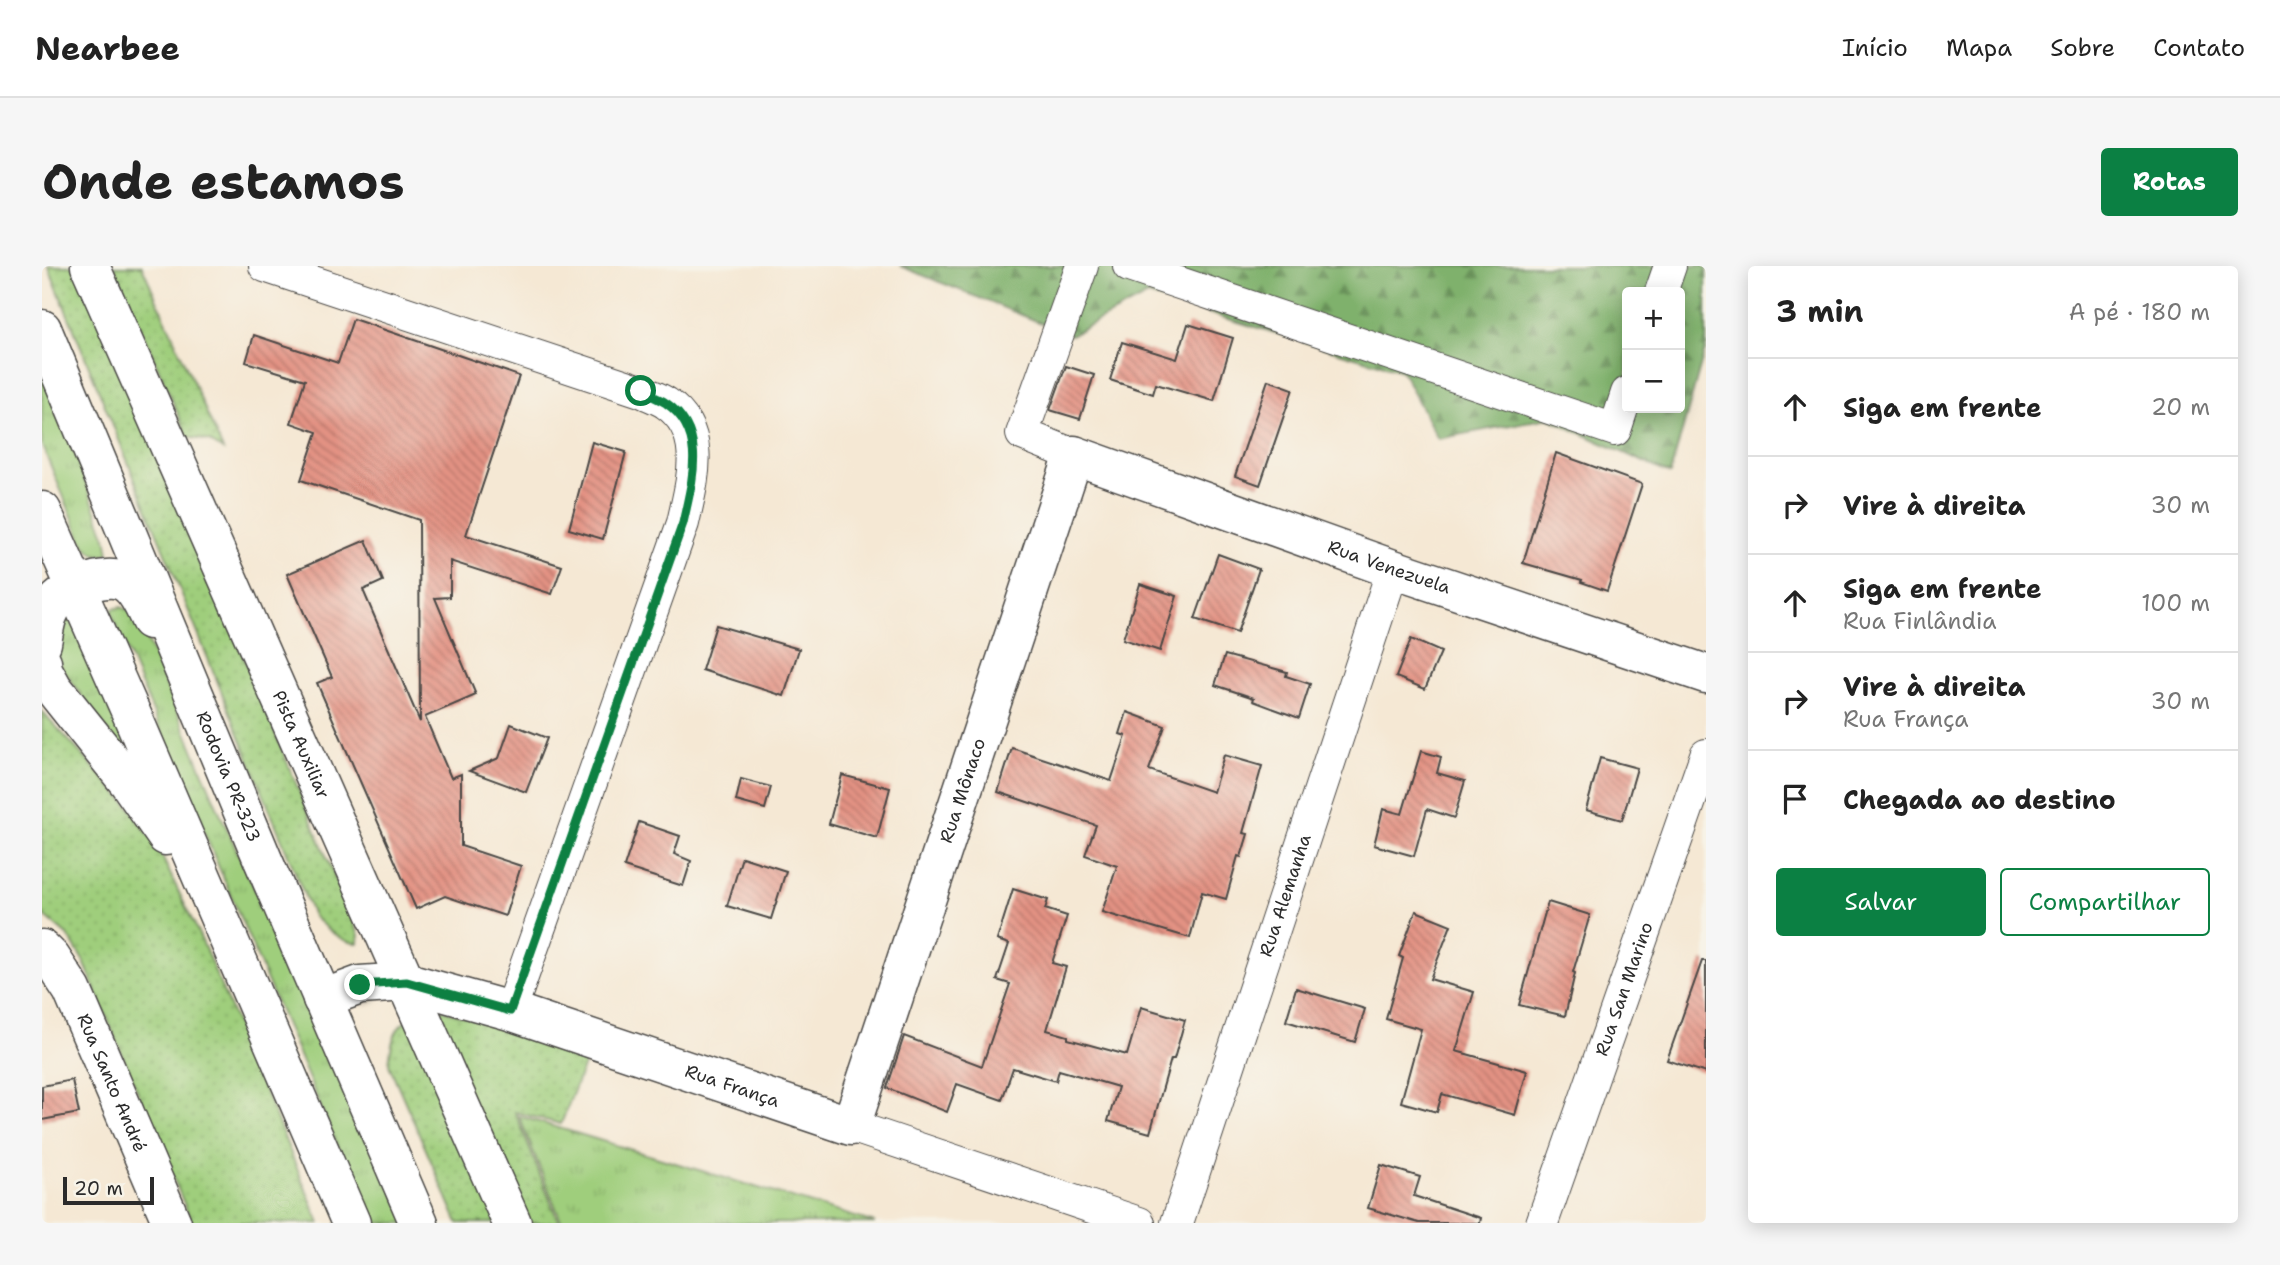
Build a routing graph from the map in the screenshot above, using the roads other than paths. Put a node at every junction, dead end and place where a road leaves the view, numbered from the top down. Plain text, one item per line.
1 (90, 266) edge
2 (265, 266) edge
3 (1082, 266) edge
4 (1129, 266) edge
5 (1670, 266) edge
6 (1663, 287) edge
7 (42, 329) edge
8 (1622, 408) edge
9 (1074, 456) junction
10 (42, 511) edge
11 (1394, 569) junction
12 (75, 589) junction
13 (42, 643) edge
14 (42, 662) edge
15 (1706, 674) edge
16 (1706, 755) edge
17 (264, 860) junction
18 (42, 950) edge
19 (407, 982) junction
20 (323, 999) junction
21 (510, 1011) junction
22 (851, 1126) junction
23 (344, 1208) edge
24 (172, 1223) edge
25 (419, 1223) edge
26 (512, 1223) edge
27 (1139, 1223) edge
28 (1177, 1223) edge
29 (1542, 1223) edge

1 - 19 main road, Pista Auxiliar
2 - 21 street
3 - 9 street
4 - 8 street
5 - 6 street
7 - 17 main road, Rodovia PR-323
9 - 11 main road, Rua Venezuela
9 - 22 main road, Rua Mônaco
10 - 12 main road
11 - 15 main road, Rua Venezuela
11 - 28 street, Rua Alemanha
12 - 13 main road
12 - 17 main road
12 - 23 main road
14 - 23 main road
16 - 29 street, Rua San Marino
17 - 20 main road, Rodovia PR-323
18 - 24 main road, Rua Santo André
19 - 20 main road, Rua França
19 - 21 main road, Rua França
19 - 26 main road, Pista Auxiliar
20 - 25 main road, Rodovia PR-323
21 - 22 main road, Rua França
22 - 27 street, Rua França

